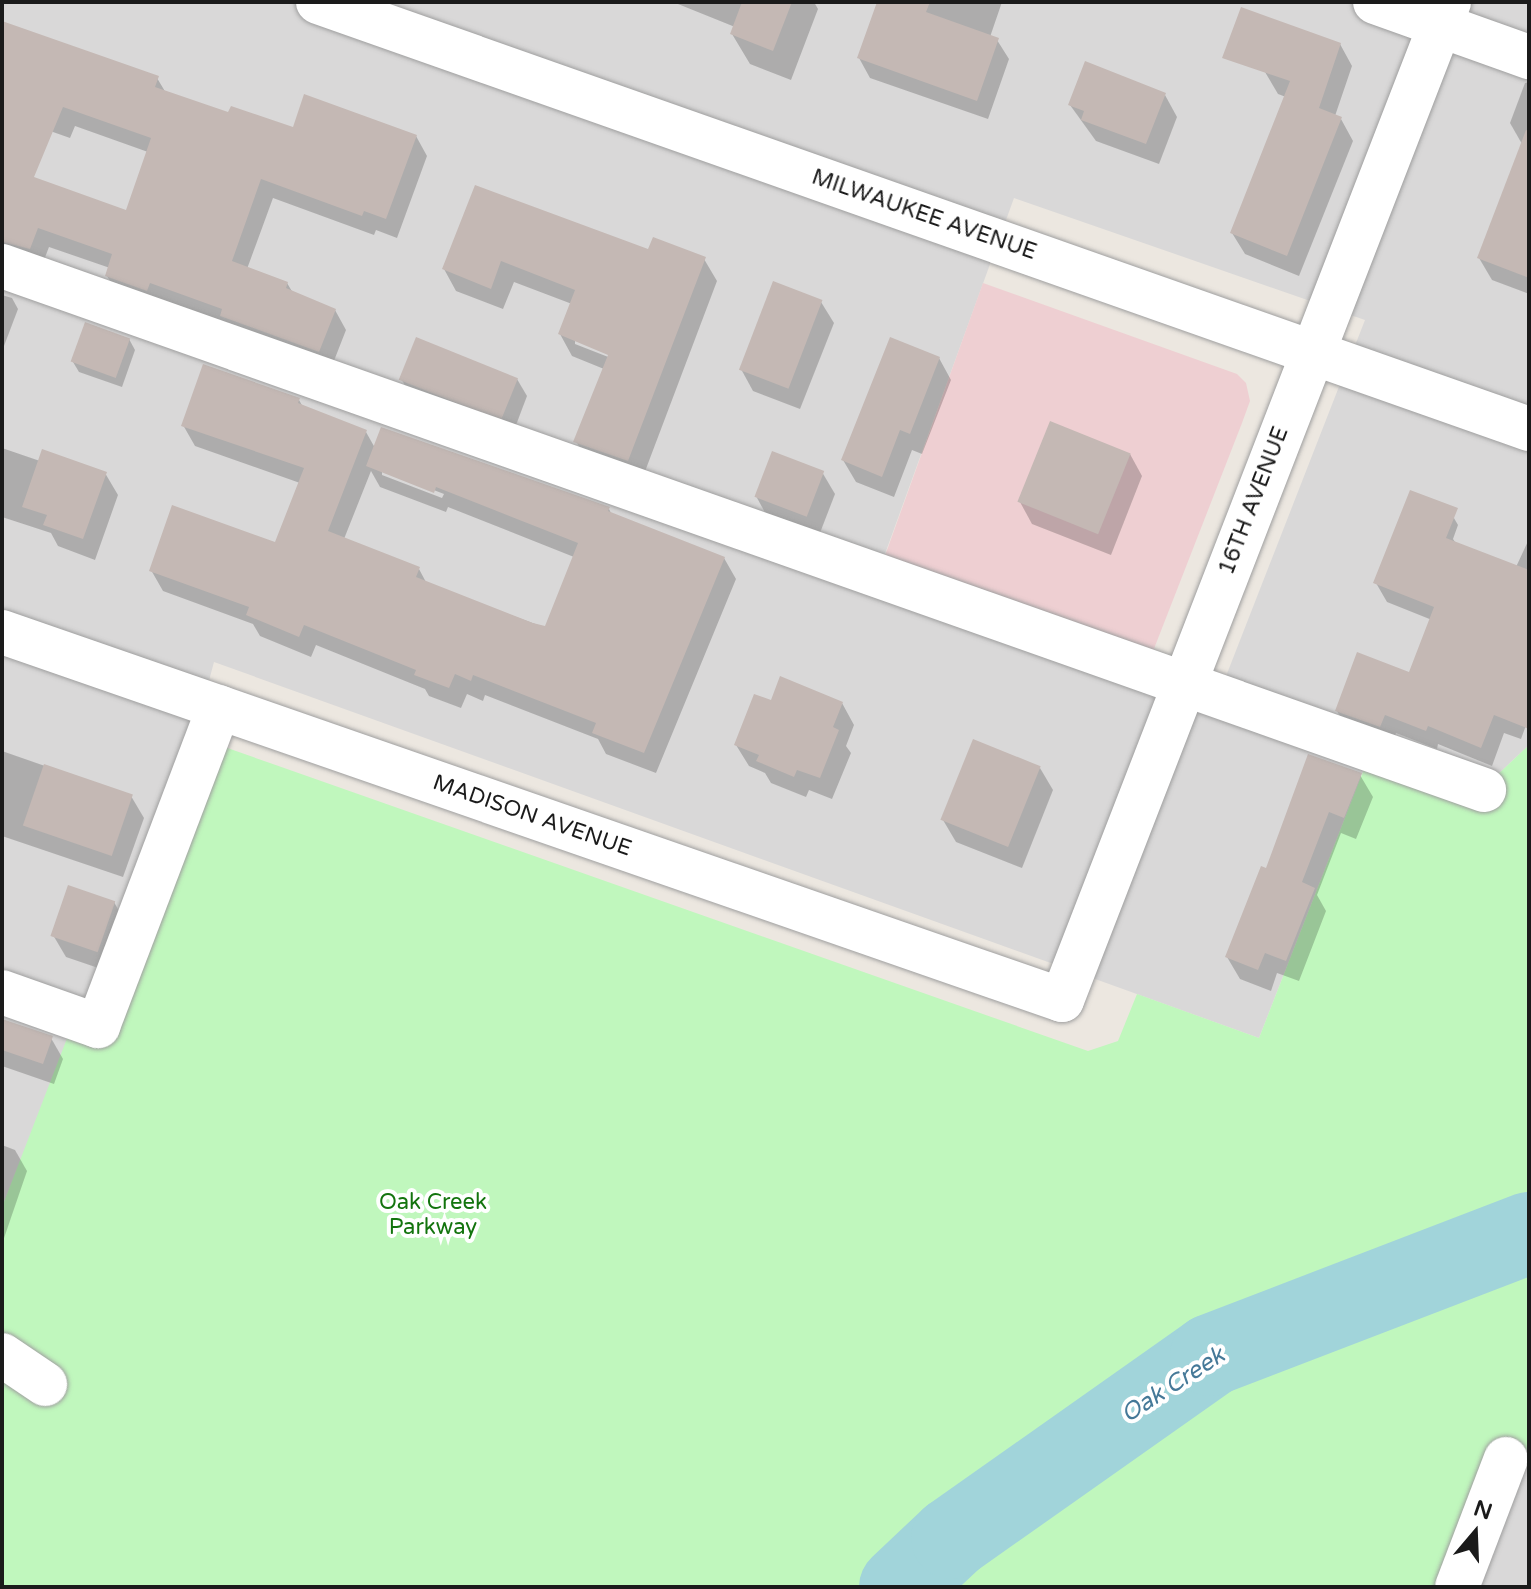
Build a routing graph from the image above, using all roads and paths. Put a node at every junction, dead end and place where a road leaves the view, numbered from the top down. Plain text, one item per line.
1 (318, 2) edge
2 (1375, 2) edge
3 (1445, 13) edge
4 (1529, 57) edge
5 (2, 266) edge
6 (1312, 352) junction
7 (1529, 429) edge
8 (2, 632) edge
9 (1184, 683) junction
10 (219, 707) junction
11 (1484, 790) dead end
12 (2, 992) edge
13 (1062, 1000) joint
14 (2, 1355) edge
15 (45, 1384) dead end
16 (1506, 1459) dead end
17 (1457, 1587) edge

1 - 6 street, MILWAUKEE AVENUE
2 - 3 street
3 - 4 street
3 - 6 street, 16TH AVENUE
5 - 9 street
6 - 7 street, MILWAUKEE AVENUE
6 - 9 street, 16TH AVENUE
8 - 10 street, MADISON AVENUE
9 - 11 street
9 - 13 street, 16TH AVENUE
10 - 12 street
10 - 13 street, MADISON AVENUE
14 - 15 street
16 - 17 street

